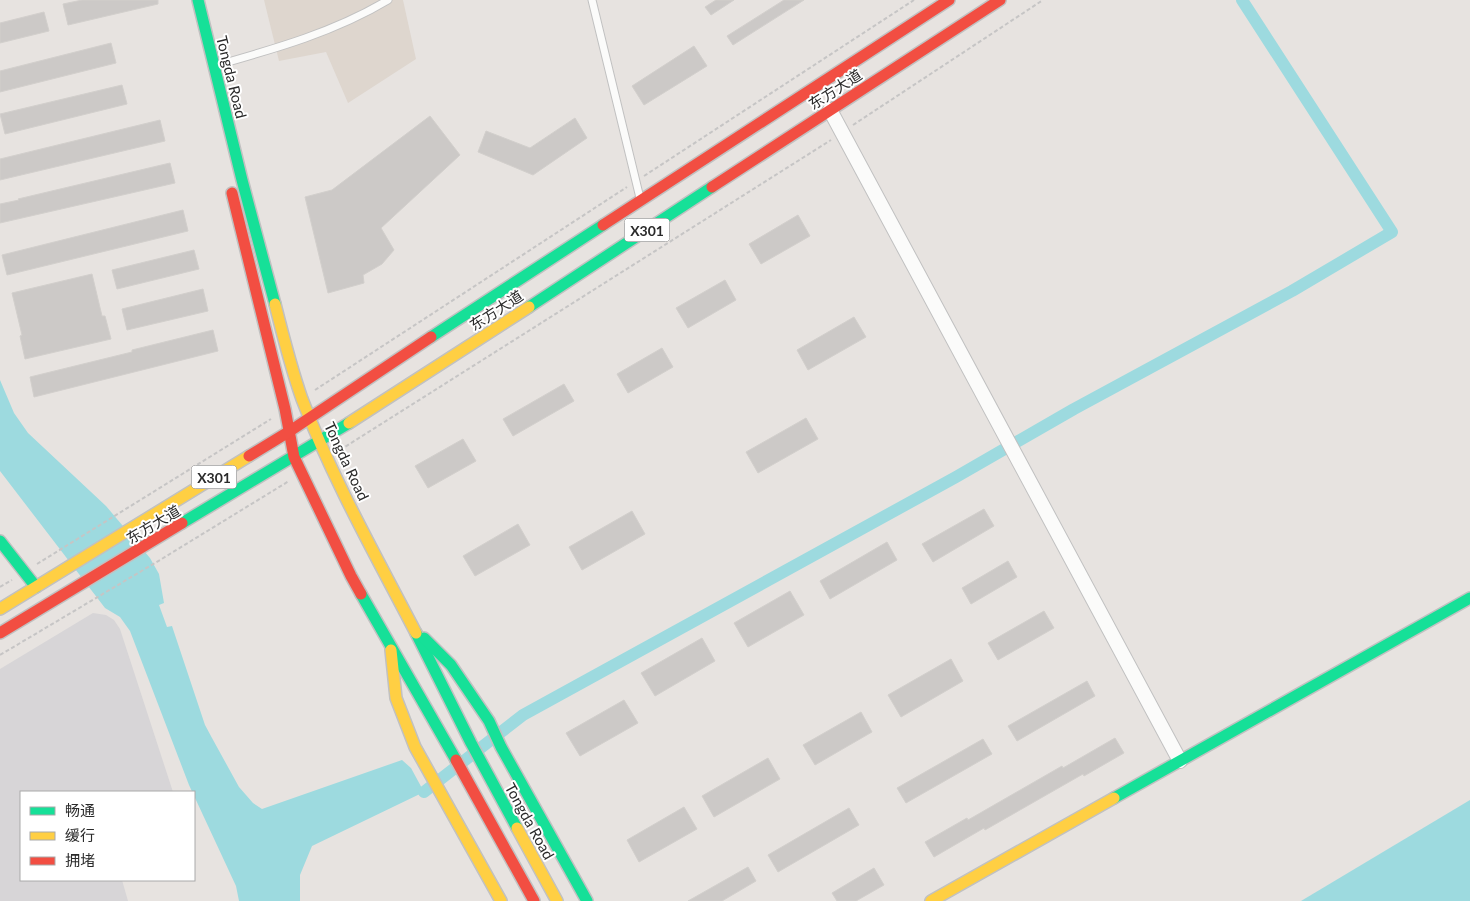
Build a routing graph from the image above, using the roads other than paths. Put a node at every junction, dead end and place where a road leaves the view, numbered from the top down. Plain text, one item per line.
1 (198, 0) edge
2 (388, 0) edge
3 (592, 0) edge
4 (949, 0) edge
5 (1000, 0) edge
6 (214, 66) junction
7 (830, 110) junction
8 (230, 183) dead end
9 (640, 201) junction
10 (311, 417) junction
11 (290, 431) junction
12 (320, 442) junction
13 (294, 457) junction
14 (0, 541) edge
15 (36, 587) junction
16 (1470, 598) edge
17 (0, 609) edge
18 (412, 627) junction
19 (0, 633) edge
20 (390, 644) junction
21 (1180, 761) junction
22 (501, 901) edge
23 (534, 901) edge
24 (557, 901) edge
25 (587, 901) edge
26 (931, 901) edge

1 - 6 main road, Tongda Road
2 - 6 lane
3 - 9 lane
4 - 9 main road, 东方大道 / X301
5 - 7 main road, 东方大道 / X301
6 - 10 main road, Tongda Road
7 - 12 main road, 东方大道 / X301
7 - 21 street
8 - 11 main road
9 - 10 main road, 东方大道 / X301
10 - 11 main road, 东方大道 / X301
10 - 12 main road, Tongda Road
11 - 13 main road
11 - 15 main road, 东方大道 / X301
12 - 13 main road, 东方大道 / X301
12 - 18 main road, Tongda Road
13 - 19 main road, 东方大道 / X301
13 - 20 main road
14 - 15 main road
15 - 17 main road, 东方大道 / X301
16 - 21 main road
18 - 24 main road, Tongda Road
18 - 25 main road
20 - 22 main road
20 - 23 main road
21 - 26 main road

